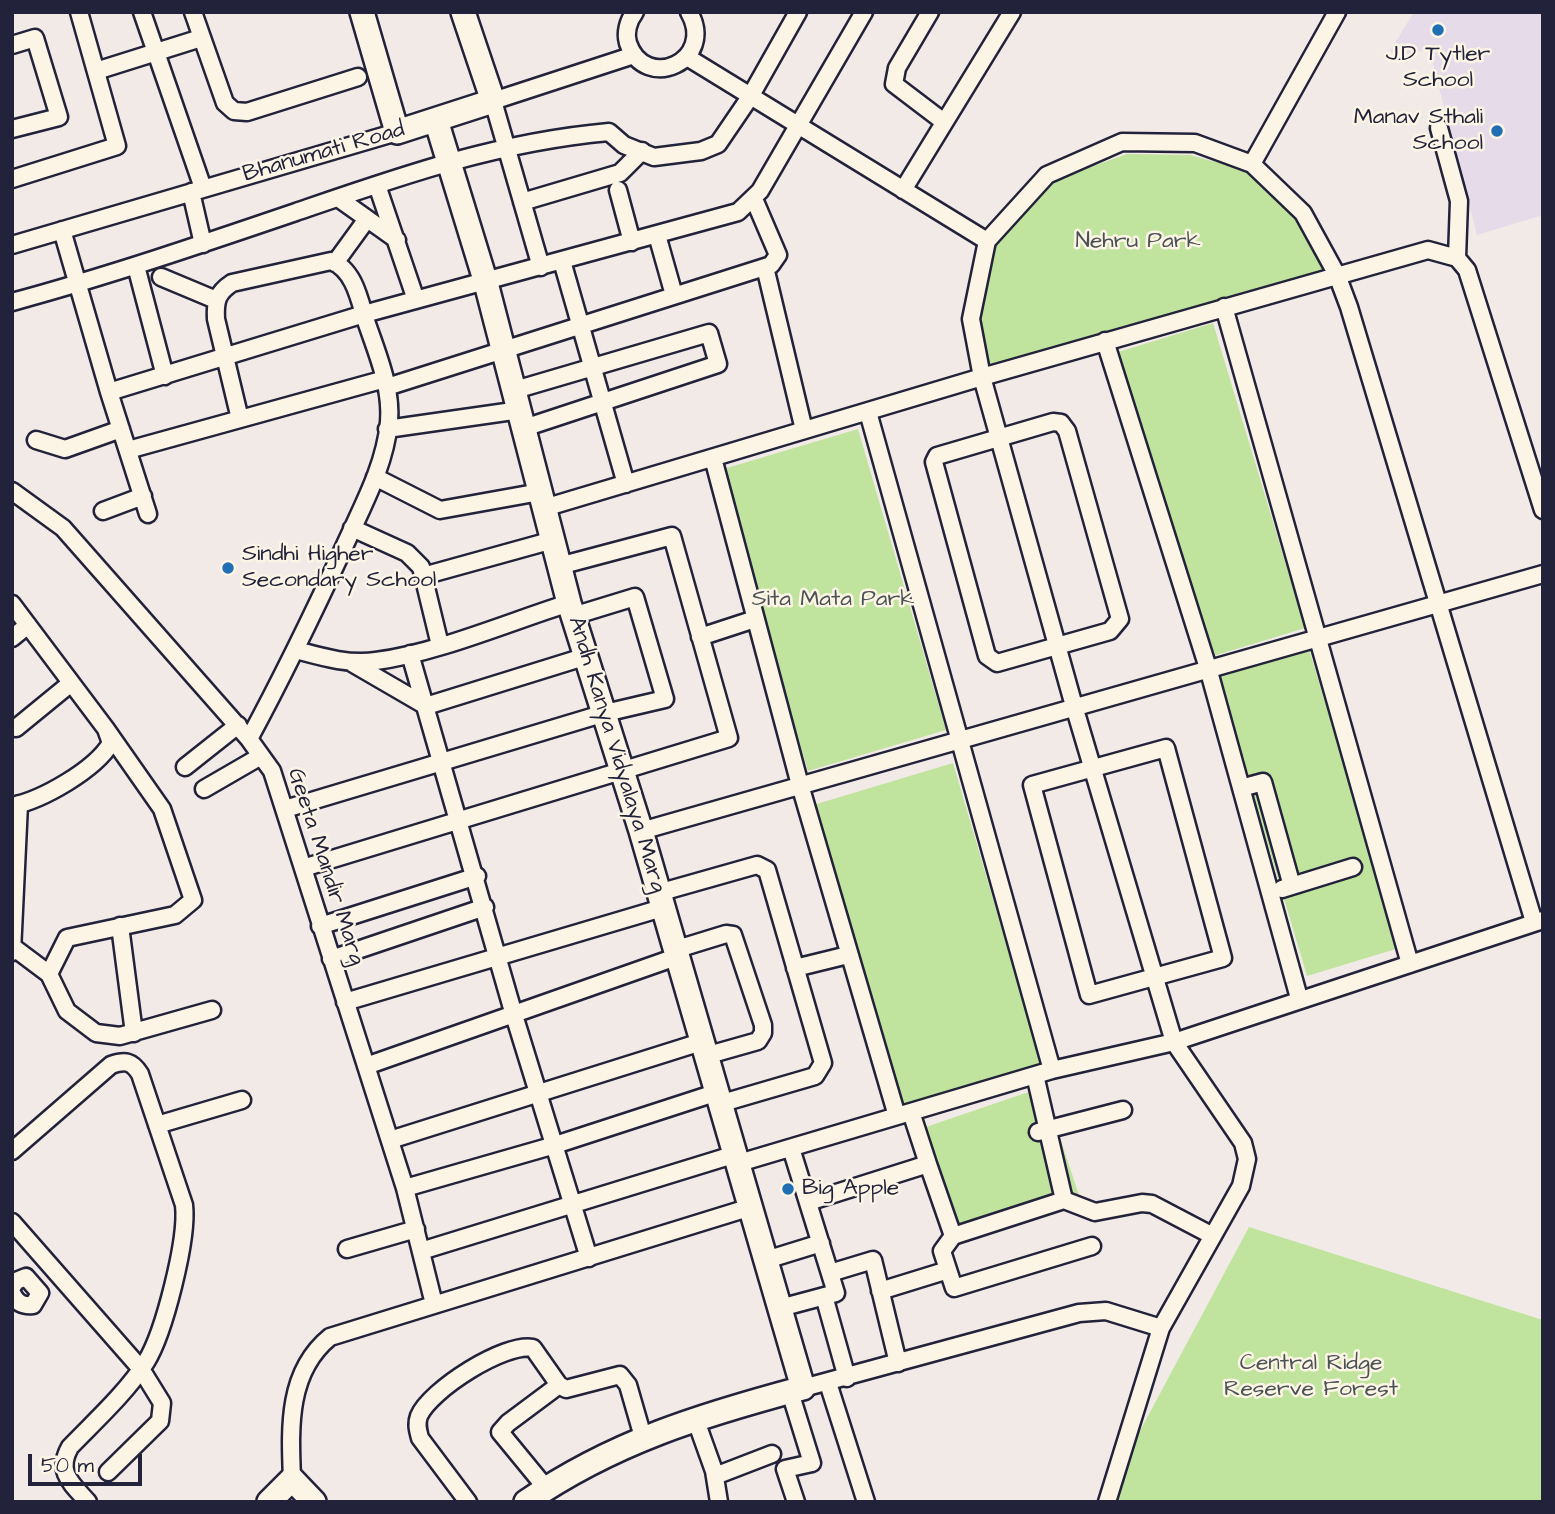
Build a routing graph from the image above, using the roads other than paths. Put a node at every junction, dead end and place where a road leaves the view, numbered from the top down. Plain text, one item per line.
1 (79, 12) edge
2 (142, 12) edge
3 (193, 12) edge
4 (362, 12) edge
5 (463, 12) edge
6 (635, 12) edge
7 (689, 12) edge
8 (798, 12) edge
9 (863, 12) edge
10 (930, 12) edge
11 (1012, 12) edge
12 (1336, 12) edge
13 (201, 38) junction
14 (12, 45) edge
15 (156, 52) junction
16 (634, 55) junction
17 (687, 58) junction
18 (96, 71) junction
19 (358, 77) dead end
20 (750, 97) junction
21 (493, 101) junction
22 (436, 120) junction
23 (944, 122) junction
24 (797, 127) junction
25 (1440, 128) dead end
26 (12, 129) edge
27 (397, 132) junction
28 (506, 148) junction
29 (642, 151) junction
30 (449, 160) junction
31 (1252, 164) junction
32 (12, 179) edge
33 (377, 185) junction
34 (197, 190) junction
35 (618, 190) dead end
36 (903, 190) junction
37 (338, 198) junction
38 (754, 199) junction
39 (522, 202) junction
40 (368, 219) junction
41 (62, 230) junction
42 (657, 235) junction
43 (397, 240) junction
44 (987, 241) junction
45 (632, 242) junction
46 (203, 244) junction
47 (12, 245) edge
48 (172, 254) junction
49 (1457, 258) junction
50 (562, 261) junction
51 (335, 263) junction
52 (136, 266) junction
53 (541, 267) junction
54 (765, 267) junction
55 (1336, 275) junction
56 (161, 277) junction
57 (486, 283) junction
58 (78, 285) junction
59 (674, 295) junction
60 (216, 300) junction
61 (416, 300) junction
62 (12, 302) edge
63 (1223, 307) junction
64 (147, 308) junction
65 (364, 314) junction
66 (581, 324) junction
67 (1105, 341) junction
68 (504, 348) junction
69 (225, 359) junction
70 (593, 366) junction
71 (165, 376) junction
72 (982, 377) junction
73 (386, 383) junction
74 (109, 392) junction
75 (603, 402) junction
76 (520, 409) junction
77 (868, 412) junction
78 (240, 419) junction
79 (121, 429) junction
80 (387, 429) junction
81 (804, 430) junction
82 (1000, 439) junction
83 (36, 440) dead end
84 (128, 450) junction
85 (713, 458) junction
86 (375, 477) junction
87 (626, 484) junction
88 (12, 491) edge
89 (143, 496) junction
90 (542, 500) junction
91 (1543, 510) edge
92 (103, 512) dead end
93 (148, 514) dead end
94 (352, 528) junction
95 (553, 540) junction
96 (559, 566) junction
97 (1543, 574) edge
98 (423, 576) junction
99 (12, 604) edge
100 (1437, 604) junction
101 (571, 610) junction
102 (755, 619) junction
103 (28, 625) junction
104 (700, 636) junction
105 (1318, 637) junction
106 (12, 638) edge
107 (440, 645) junction
108 (1059, 646) junction
109 (296, 650) junction
110 (410, 654) junction
111 (587, 656) junction
112 (349, 661) junction
113 (1208, 668) junction
114 (71, 683) junction
115 (426, 706) junction
116 (1074, 706) junction
117 (605, 713) junction
118 (238, 725) junction
119 (16, 727) dead end
120 (106, 729) junction
121 (249, 739) junction
122 (960, 739) junction
123 (261, 756) junction
124 (443, 761) junction
125 (186, 767) dead end
126 (1092, 768) junction
127 (623, 772) junction
128 (800, 785) junction
129 (1241, 788) junction
130 (204, 789) dead end
131 (16, 805) edge
132 (285, 809) junction
133 (460, 818) junction
134 (641, 831) junction
135 (1277, 834) junction
136 (1255, 840) junction
137 (1353, 867) dead end
138 (303, 868) junction
139 (477, 876) junction
140 (1292, 886) junction
141 (1270, 893) junction
142 (660, 900) junction
143 (485, 906) junction
144 (1538, 921) edge
145 (120, 926) junction
146 (320, 926) junction
147 (13, 949) edge
148 (675, 954) junction
149 (498, 955) junction
150 (848, 955) junction
151 (331, 958) junction
152 (1410, 964) junction
153 (795, 968) junction
154 (49, 974) junction
155 (1154, 976) junction
156 (1298, 998) junction
157 (345, 1002) junction
158 (212, 1010) dead end
159 (514, 1015) junction
160 (134, 1033) junction
161 (1174, 1042) junction
162 (703, 1049) junction
163 (366, 1066) junction
164 (1052, 1070) junction
165 (1035, 1075) junction
166 (538, 1092) junction
167 (717, 1098) junction
168 (242, 1100) dead end
169 (1123, 1110) dead end
170 (904, 1114) junction
171 (157, 1125) junction
172 (1043, 1131) junction
173 (390, 1140) junction
174 (555, 1145) junction
175 (790, 1148) junction
176 (12, 1151) edge
177 (737, 1159) junction
178 (928, 1164) junction
179 (405, 1188) junction
180 (1064, 1200) junction
181 (807, 1202) junction
182 (572, 1205) junction
183 (751, 1207) junction
184 (12, 1222) edge
185 (416, 1229) junction
186 (1213, 1236) junction
187 (953, 1237) junction
188 (821, 1244) junction
189 (1092, 1246) dead end
190 (347, 1249) dead end
191 (421, 1251) junction
192 (589, 1258) junction
193 (766, 1260) junction
194 (50, 1265) junction
195 (948, 1270) junction
196 (830, 1273) junction
197 (33, 1282) junction
198 (880, 1291) junction
199 (824, 1296) junction
200 (13, 1297) edge
201 (434, 1304) junction
202 (780, 1308) junction
203 (1161, 1328) junction
204 (898, 1363) junction
205 (141, 1369) junction
206 (847, 1378) junction
207 (828, 1383) junction
208 (559, 1385) junction
209 (796, 1390) junction
210 (695, 1418) junction
211 (643, 1437) junction
212 (772, 1454) dead end
213 (108, 1472) dead end
214 (715, 1476) junction
215 (292, 1479) junction
216 (546, 1488) junction
217 (88, 1502) edge
218 (269, 1502) edge
219 (314, 1502) edge
220 (468, 1502) edge
221 (526, 1502) edge
222 (719, 1502) edge
223 (796, 1502) edge
224 (866, 1502) edge
225 (1107, 1502) edge

1 - 18 street
2 - 15 street
3 - 13 street
4 - 27 street
5 - 21 street
6 - 16 street
7 - 17 street
8 - 20 street
9 - 24 street
10 - 23 street
11 - 23 street
12 - 31 street
13 - 15 street
13 - 19 street
14 - 26 street
15 - 18 street
15 - 34 street
16 - 17 street
16 - 21 street, Bhanumati Road
17 - 20 street
18 - 32 street
20 - 24 street
20 - 29 street
21 - 22 street, Bhanumati Road
21 - 28 street
22 - 27 street, Bhanumati Road
22 - 30 street, Andh Kanya Vidyalaya Marg
23 - 36 street
24 - 36 street
24 - 38 street
25 - 49 street
27 - 34 street, Bhanumati Road
28 - 29 street
28 - 30 street
28 - 39 street
29 - 39 street
30 - 33 street
30 - 57 street, Andh Kanya Vidyalaya Marg
31 - 44 street
31 - 55 street
33 - 37 street
33 - 43 street
34 - 41 street, Bhanumati Road
34 - 46 street
35 - 45 street
36 - 44 street
37 - 40 street
37 - 46 street
38 - 42 street
38 - 54 street
39 - 53 street
40 - 43 street
40 - 51 street
41 - 47 street, Bhanumati Road
41 - 58 street
42 - 45 street
42 - 59 street
43 - 61 street
44 - 72 street
45 - 50 street
46 - 48 street
48 - 52 street
48 - 56 street
49 - 55 street
49 - 91 street
50 - 53 street
50 - 66 street
51 - 60 street
51 - 65 street
52 - 58 street
52 - 64 street
53 - 57 street
54 - 59 street
54 - 81 street
55 - 63 street
55 - 100 street
56 - 60 street
56 - 64 street
57 - 61 street
57 - 68 street, Andh Kanya Vidyalaya Marg
58 - 62 street
58 - 74 street
59 - 66 street
60 - 69 street
61 - 65 street
63 - 67 street
63 - 105 street
64 - 71 street
65 - 69 street
65 - 73 street
66 - 68 street
66 - 70 street
67 - 72 street
67 - 113 street
68 - 73 street
68 - 76 street, Andh Kanya Vidyalaya Marg
69 - 71 street
69 - 78 street
70 - 75 street
70 - 75 street
70 - 76 street
71 - 74 street
72 - 77 street
72 - 82 street
73 - 78 street
73 - 80 street
74 - 79 street
75 - 76 street
75 - 87 street
76 - 80 street
76 - 90 street, Andh Kanya Vidyalaya Marg
77 - 81 street
77 - 122 street
78 - 84 street
79 - 83 street
79 - 84 street
80 - 86 street
81 - 85 street
82 - 108 street
82 - 108 street
82 - 108 street
84 - 89 street
85 - 87 street
85 - 102 street
86 - 90 street
86 - 94 street
87 - 90 street
88 - 118 street, Geeta Mandir Marg
89 - 92 street
89 - 93 street
90 - 95 street, Andh Kanya Vidyalaya Marg
94 - 98 street
94 - 109 street
95 - 96 street, Andh Kanya Vidyalaya Marg
95 - 98 street
96 - 101 street, Andh Kanya Vidyalaya Marg
96 - 104 street
97 - 100 street
98 - 107 street
99 - 103 street
100 - 105 street
100 - 144 street
101 - 107 street
101 - 111 street, Andh Kanya Vidyalaya Marg
101 - 117 street
102 - 104 street
102 - 128 street
103 - 106 street
103 - 114 street
104 - 127 street
105 - 113 street
105 - 152 street
107 - 110 street
108 - 116 street
109 - 112 street
109 - 121 street
110 - 112 street
110 - 115 street
111 - 115 street
111 - 117 street, Andh Kanya Vidyalaya Marg
112 - 115 street
113 - 116 street
113 - 129 street
114 - 119 street
114 - 120 street
115 - 124 street
116 - 122 street
116 - 126 street
117 - 124 street
117 - 127 street, Andh Kanya Vidyalaya Marg
118 - 121 street, Geeta Mandir Marg
118 - 125 street
120 - 131 street
120 - 145 street
121 - 123 street, Geeta Mandir Marg
122 - 128 street
122 - 164 street
123 - 130 street
123 - 132 street, Geeta Mandir Marg
124 - 132 street
124 - 133 street
126 - 155 street
126 - 155 street
126 - 155 street
127 - 133 street
127 - 134 street, Andh Kanya Vidyalaya Marg
128 - 134 street
128 - 150 street
129 - 135 street
129 - 136 street
131 - 147 street
132 - 138 street, Geeta Mandir Marg
133 - 138 street
133 - 139 street
134 - 142 street, Andh Kanya Vidyalaya Marg
135 - 136 street
135 - 140 street
136 - 141 street
137 - 140 street
138 - 146 street, Geeta Mandir Marg
139 - 143 street
139 - 146 street
140 - 141 street
141 - 156 street
142 - 148 street, Andh Kanya Vidyalaya Marg
142 - 149 street
142 - 153 street
143 - 149 street
143 - 151 street
144 - 152 street
145 - 154 street
145 - 160 street
146 - 151 street, Geeta Mandir Marg
147 - 154 street
148 - 159 street
148 - 162 street, Andh Kanya Vidyalaya Marg
148 - 162 street
149 - 157 street
149 - 159 street
150 - 153 street
150 - 170 street
151 - 157 street, Geeta Mandir Marg
152 - 156 street
153 - 167 street
154 - 160 street
155 - 161 street
156 - 161 street
157 - 163 street, Geeta Mandir Marg
158 - 160 street
159 - 163 street
159 - 166 street
161 - 164 street
161 - 186 street
162 - 166 street
162 - 167 street, Andh Kanya Vidyalaya Marg
163 - 173 street, Geeta Mandir Marg
164 - 165 street
165 - 170 street
165 - 172 street
166 - 173 street
166 - 174 street
167 - 174 street
167 - 177 street, Andh Kanya Vidyalaya Marg
168 - 171 street
169 - 172 street
170 - 175 street
170 - 178 street
171 - 176 street
171 - 205 street
172 - 180 street
173 - 179 street, Geeta Mandir Marg
174 - 179 street
174 - 182 street
175 - 177 street
175 - 181 street
177 - 182 street
177 - 183 street, Andh Kanya Vidyalaya Marg
178 - 181 street
178 - 187 street
179 - 185 street, Geeta Mandir Marg
180 - 186 street
180 - 187 street
181 - 188 street
182 - 191 street
182 - 192 street
183 - 192 street
183 - 193 street, Andh Kanya Vidyalaya Marg
184 - 194 street
185 - 190 street
185 - 191 street, Geeta Mandir Marg
186 - 203 street
187 - 195 street
188 - 193 street
188 - 196 street
189 - 195 street
191 - 201 street, Geeta Mandir Marg
192 - 201 street
193 - 202 street, Andh Kanya Vidyalaya Marg
194 - 197 street
194 - 205 street
195 - 198 street
196 - 198 street
196 - 199 street
197 - 200 street
197 - 200 street
198 - 204 street
199 - 202 street
199 - 206 street
201 - 215 street
202 - 209 street, Andh Kanya Vidyalaya Marg
203 - 204 street
203 - 225 street
204 - 206 street
205 - 213 street
205 - 217 street
206 - 207 street
207 - 209 street
207 - 224 street
208 - 211 street
208 - 216 street
208 - 220 street
209 - 210 street
209 - 223 street
210 - 211 street
210 - 214 street
211 - 216 street
212 - 214 street
214 - 222 street
215 - 218 street
215 - 219 street
216 - 221 street

